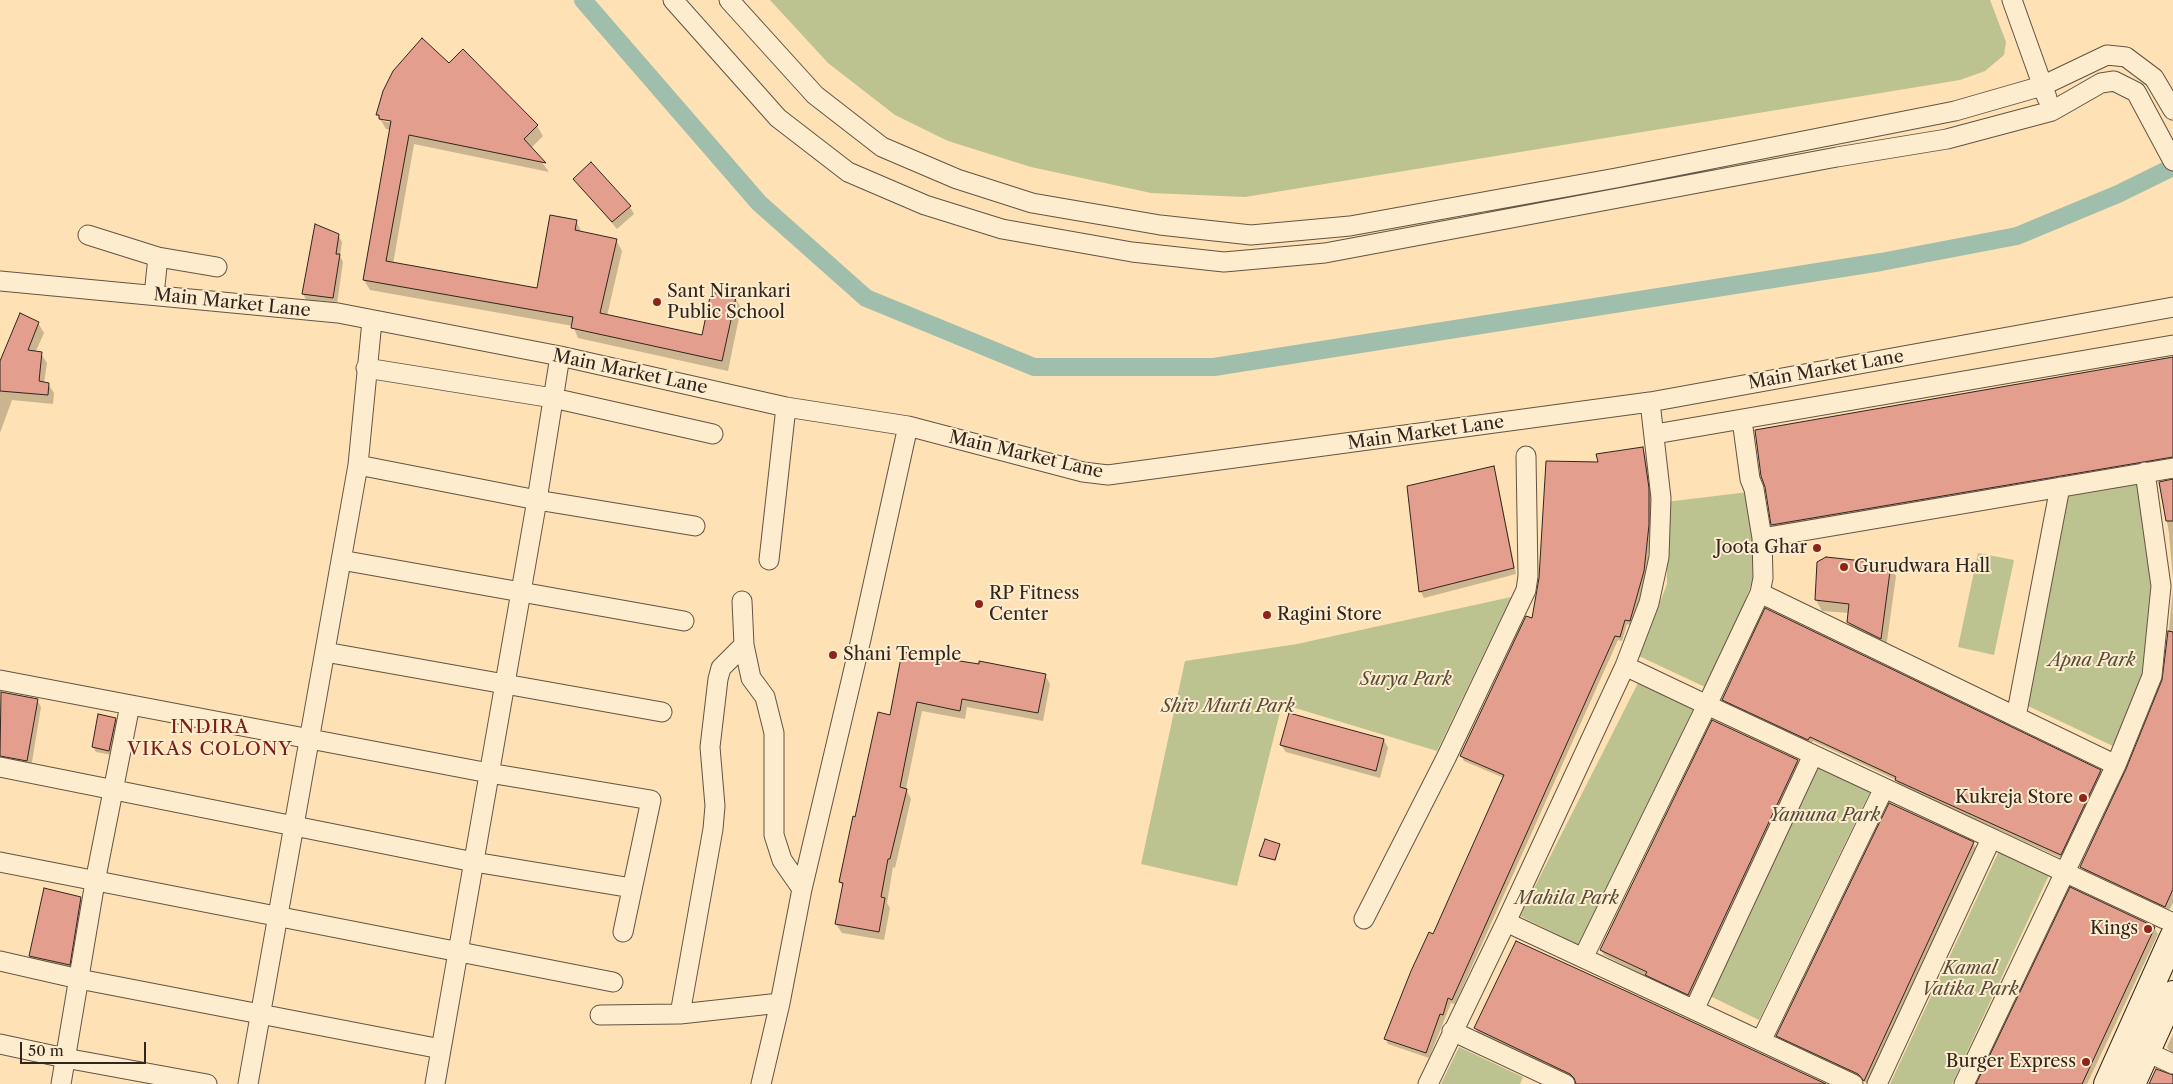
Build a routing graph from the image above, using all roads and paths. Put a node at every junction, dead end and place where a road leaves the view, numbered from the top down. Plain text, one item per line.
1 (673, 0) edge
2 (729, 0) edge
3 (2012, 0) edge
4 (2154, 78) junction
5 (2042, 86) junction
6 (2140, 100) junction
7 (2172, 107) edge
8 (2052, 111) junction
9 (2173, 161) edge
10 (88, 235) dead end
11 (158, 257) junction
12 (217, 267) dead end
13 (0, 281) edge
14 (154, 295) junction
15 (2173, 307) edge
16 (372, 321) junction
17 (2173, 345) edge
18 (560, 356) junction
19 (366, 368) junction
20 (553, 398) junction
21 (1650, 402) junction
22 (786, 407) junction
23 (1742, 420) junction
24 (908, 426) junction
25 (713, 434) dead end
26 (1655, 434) junction
27 (1526, 456) dead end
28 (358, 465) junction
29 (2173, 468) edge
30 (2145, 472) junction
31 (2060, 487) junction
32 (537, 500) junction
33 (695, 526) dead end
34 (1762, 538) junction
35 (341, 560) junction
36 (769, 560) dead end
37 (521, 593) junction
38 (1760, 593) junction
39 (742, 601) dead end
40 (684, 620) dead end
41 (744, 645) junction
42 (325, 652) junction
43 (1625, 666) junction
44 (0, 680) edge
45 (505, 684) junction
46 (130, 705) junction
47 (1707, 705) junction
48 (662, 712) dead end
49 (2016, 717) junction
50 (309, 739) junction
51 (1813, 755) junction
52 (2116, 765) junction
53 (0, 766) edge
54 (489, 773) junction
55 (114, 788) junction
56 (1884, 788) junction
57 (294, 825) junction
58 (1991, 839) junction
59 (0, 862) edge
60 (474, 862) junction
61 (2065, 873) junction
62 (95, 882) junction
63 (632, 888) junction
64 (802, 889) junction
65 (278, 917) junction
66 (1364, 919) dead end
67 (1506, 922) junction
68 (2173, 923) edge
69 (623, 932) dead end
70 (2173, 937) edge
71 (458, 952) junction
72 (1584, 958) junction
73 (0, 961) edge
74 (78, 980) junction
75 (613, 982) dead end
76 (2173, 994) edge
77 (780, 1003) junction
78 (1694, 1010) junction
79 (260, 1014) junction
80 (680, 1014) junction
81 (600, 1015) dead end
82 (1452, 1031) junction
83 (1761, 1041) junction
84 (0, 1044) edge
85 (441, 1049) junction
86 (2147, 1052) junction
87 (65, 1058) junction
88 (2173, 1064) edge
89 (1532, 1077) edge
90 (61, 1084) edge
91 (207, 1084) edge
92 (248, 1084) edge
93 (435, 1084) edge
94 (761, 1084) edge
95 (1428, 1084) edge
96 (1565, 1084) edge
97 (1853, 1084) edge
98 (1877, 1084) edge
99 (1964, 1084) edge
100 (2107, 1084) edge
101 (2132, 1084) edge

1 - 8 street
2 - 5 street
3 - 5 street
4 - 5 street
4 - 6 street
4 - 7 street
5 - 8 street
6 - 8 street
6 - 9 street
10 - 11 street
11 - 12 street
11 - 14 street
13 - 14 street, Main Market Lane
14 - 16 street, Main Market Lane
15 - 21 street, Main Market Lane
16 - 18 street, Main Market Lane
16 - 19 street
17 - 23 street
18 - 20 street
18 - 22 street, Main Market Lane
19 - 20 street
19 - 28 street
20 - 25 street
20 - 32 street
21 - 24 street, Main Market Lane
21 - 26 street
22 - 24 street, Main Market Lane
22 - 36 street
23 - 26 street
23 - 34 street
24 - 64 street
26 - 43 street
27 - 66 street
28 - 32 street
28 - 35 street
29 - 30 street
30 - 31 street
30 - 52 street
31 - 34 street
31 - 49 street
32 - 33 street
32 - 37 street
34 - 38 street
35 - 37 street
35 - 42 street
37 - 40 street
37 - 45 street
38 - 47 street
38 - 49 street
39 - 41 street
41 - 64 street
41 - 80 street
42 - 45 street
42 - 50 street
43 - 47 street
43 - 67 street
44 - 46 street
45 - 48 street
45 - 54 street
46 - 50 street
46 - 55 street
47 - 51 street
47 - 72 street
49 - 52 street
50 - 54 street
50 - 57 street
51 - 56 street
51 - 78 street
52 - 61 street
53 - 55 street
54 - 60 street
54 - 63 street
55 - 57 street
55 - 62 street
56 - 58 street
56 - 83 street
57 - 60 street
57 - 65 street
58 - 61 street
58 - 98 street
59 - 62 street
60 - 63 street
60 - 71 street
61 - 68 street
61 - 99 street
62 - 65 street
62 - 74 street
63 - 69 street
64 - 77 street
65 - 71 street
65 - 79 street
67 - 72 street
67 - 82 street
70 - 100 street
71 - 75 street
71 - 85 street
72 - 78 street
73 - 74 street
74 - 79 street
74 - 87 street
76 - 86 street
77 - 80 street
77 - 94 street
78 - 83 street
79 - 85 street
79 - 92 street
80 - 81 street
82 - 89 street
82 - 95 street
83 - 97 street
84 - 87 street
85 - 93 street
86 - 88 street
86 - 101 street
87 - 90 street
87 - 91 street
89 - 96 street

